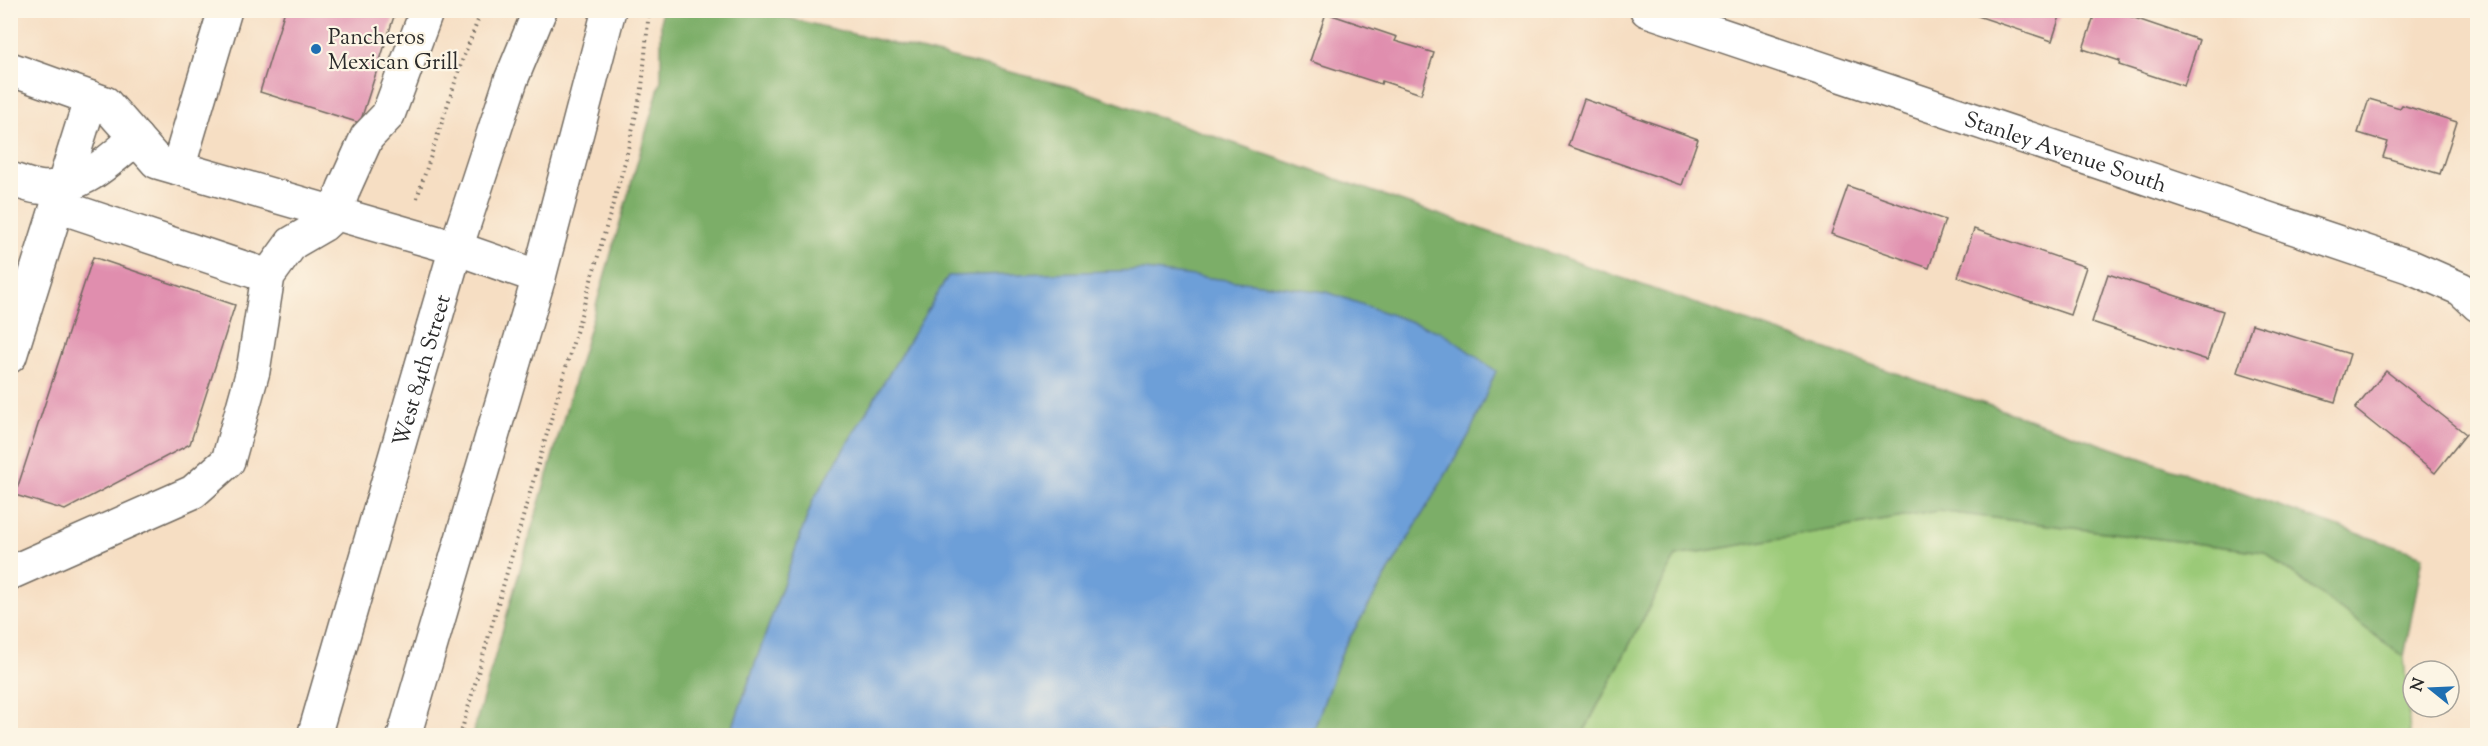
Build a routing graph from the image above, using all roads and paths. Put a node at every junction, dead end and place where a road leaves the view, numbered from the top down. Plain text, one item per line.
1 (225, 10) edge
2 (427, 10) edge
3 (482, 10) edge
4 (540, 10) edge
5 (609, 10) edge
6 (649, 10) edge
7 (1647, 10) edge
8 (10, 69) edge
9 (91, 98) junction
10 (136, 138) junction
11 (178, 168) junction
12 (10, 179) edge
13 (62, 196) junction
14 (417, 198) dead end
15 (335, 214) junction
16 (456, 248) junction
17 (268, 276) junction
18 (539, 277) junction
19 (2478, 305) edge
20 (10, 356) edge
21 (10, 573) edge
22 (314, 735) edge
23 (404, 735) edge
24 (460, 735) edge

1 - 11 street
2 - 15 street
3 - 14 path
4 - 16 street, West 84th Street
5 - 18 street
6 - 24 path
7 - 19 street, Stanley Avenue South
8 - 9 street
9 - 10 street
9 - 13 street
10 - 11 street
10 - 13 street
11 - 15 street
12 - 13 street
13 - 17 street
13 - 20 street
15 - 16 street
15 - 17 street
16 - 18 street
16 - 22 street, West 84th Street
17 - 21 street
18 - 23 street

